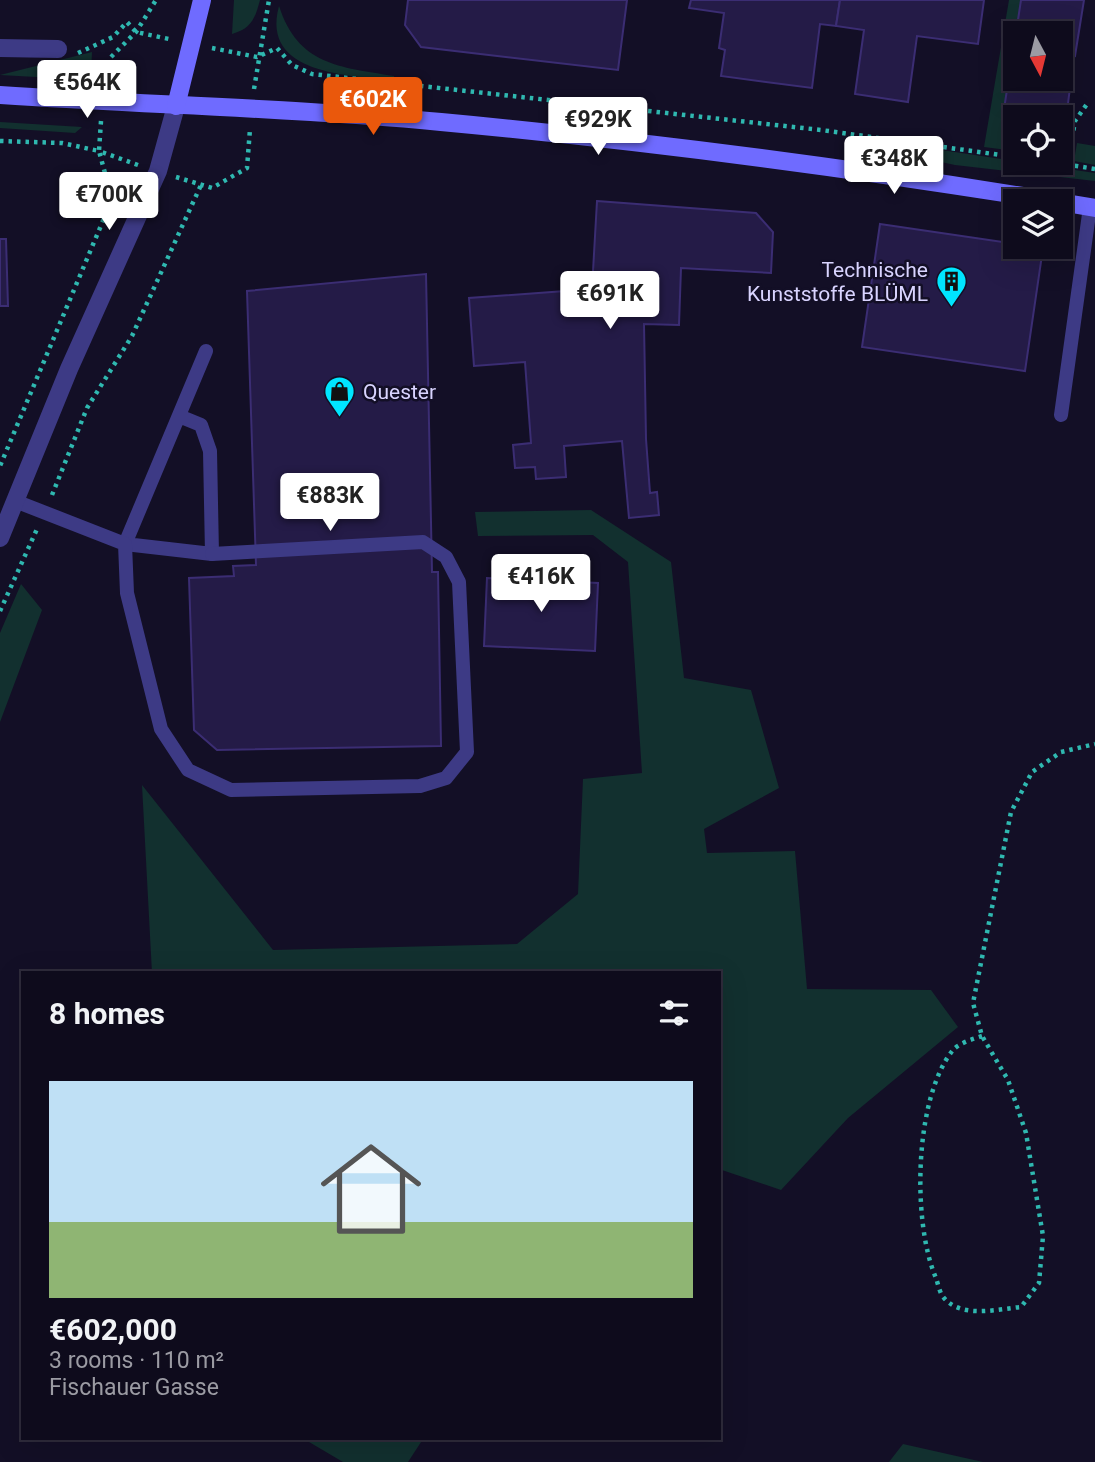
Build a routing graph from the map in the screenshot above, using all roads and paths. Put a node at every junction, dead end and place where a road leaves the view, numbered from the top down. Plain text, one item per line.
1 (202, 0) edge
2 (269, 0) edge
3 (191, 44) junction
4 (0, 48) edge
5 (58, 49) joint
6 (257, 57) junction
7 (0, 95) edge
8 (1087, 104) dead end
9 (176, 106) junction
10 (251, 111) junction
11 (1073, 133) edge
12 (0, 141) edge
13 (1003, 155) edge
14 (1073, 165) edge
15 (1095, 169) edge
16 (201, 185) dead end
17 (1003, 194) edge
18 (1073, 204) edge
19 (1093, 207) edge
20 (206, 351) dead end
21 (1061, 415) dead end
22 (179, 416) junction
23 (0, 466) edge
24 (15, 501) junction
25 (44, 512) junction
26 (0, 538) edge
27 (125, 544) junction
28 (212, 554) junction
29 (0, 611) edge
30 (1095, 744) edge
31 (982, 1036) junction

1 - 3 main road
2 - 6 path
3 - 5 path
3 - 6 path
3 - 9 main road
4 - 5 street
6 - 10 path
6 - 13 path
7 - 9 main road
8 - 11 path
9 - 10 main road
9 - 24 street
10 - 17 main road
12 - 23 path
14 - 15 path
16 - 25 path
18 - 19 main road
19 - 21 lane
20 - 22 lane
22 - 27 lane
22 - 28 lane
24 - 25 lane
24 - 26 street
25 - 27 lane
25 - 29 path
27 - 28 lane
27 - 28 lane
30 - 31 path
31 - 31 path

